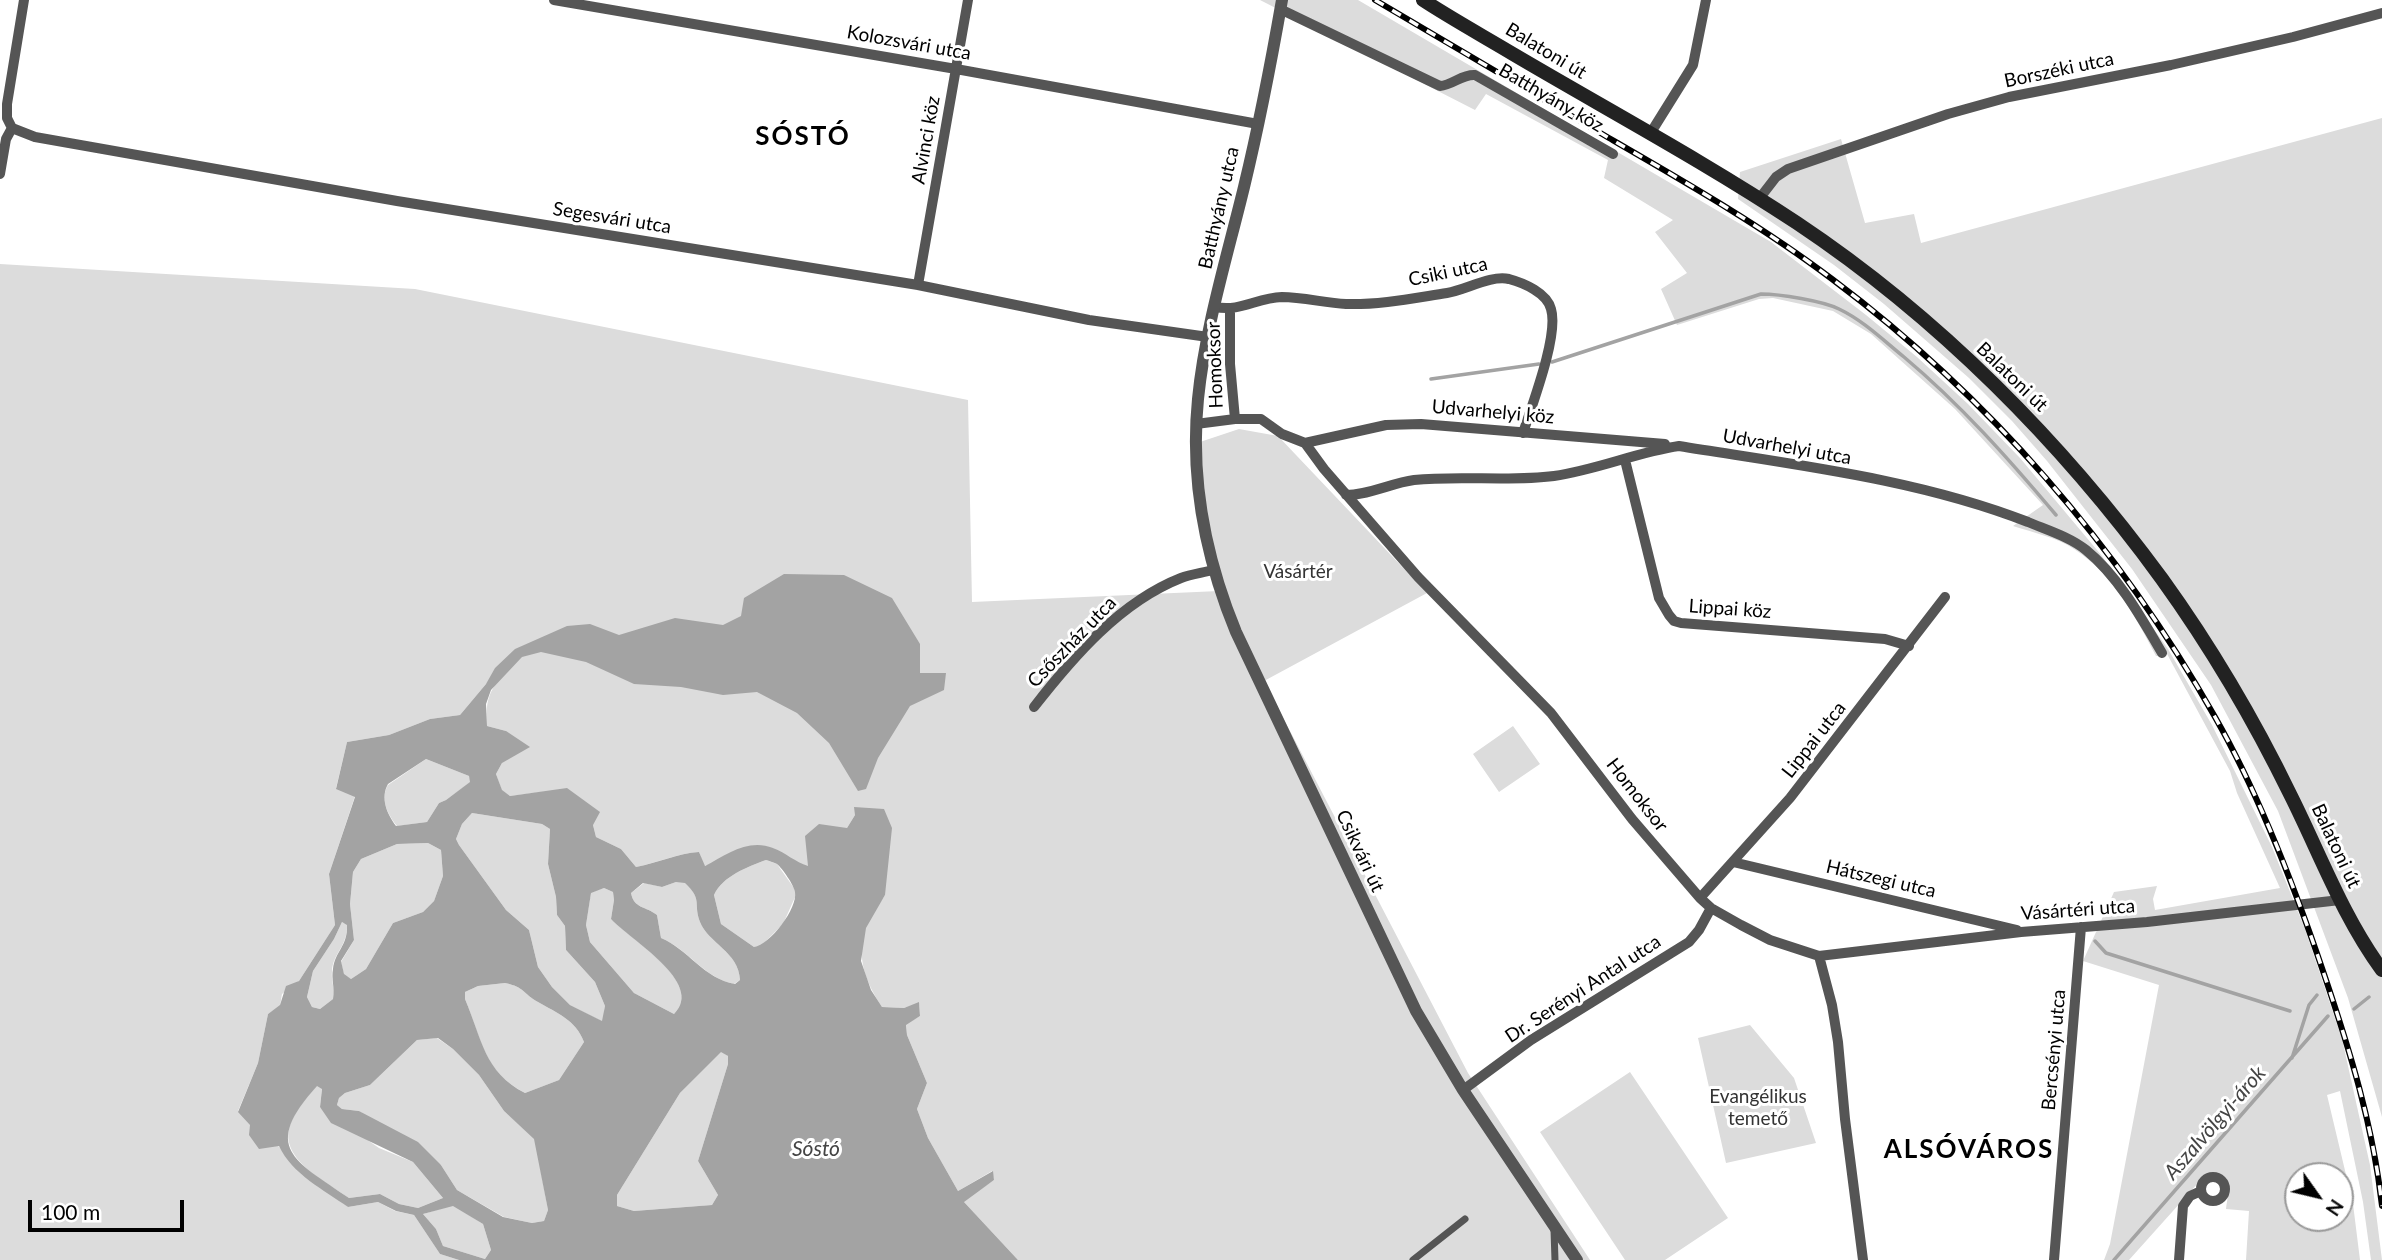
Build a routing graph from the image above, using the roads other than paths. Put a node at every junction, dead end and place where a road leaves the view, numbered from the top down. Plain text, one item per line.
1 (24, 0) edge
2 (554, 0) edge
3 (968, 0) edge
4 (1423, 0) edge
5 (1706, 0) edge
6 (1281, 4) edge
7 (2382, 13) edge
8 (956, 69) junction
9 (1258, 124) junction
10 (12, 128) junction
11 (1650, 134) junction
12 (1613, 154) dead end
13 (0, 174) edge
14 (1759, 199) junction
15 (918, 285) junction
16 (1215, 307) junction
17 (1230, 310) junction
18 (1208, 337) junction
19 (1235, 419) junction
20 (1196, 424) junction
21 (1523, 433) junction
22 (1306, 443) junction
23 (1679, 446) junction
24 (1625, 460) junction
25 (1346, 495) junction
26 (1213, 570) junction
27 (1945, 597) dead end
28 (1909, 646) junction
29 (2162, 653) dead end
30 (1034, 707) dead end
31 (1733, 863) junction
32 (1700, 898) junction
33 (2334, 901) junction
34 (1711, 908) junction
35 (2081, 927) junction
36 (2021, 932) junction
37 (1819, 956) junction
38 (2382, 970) edge
39 (1463, 1090) junction
40 (2201, 1191) dead end
41 (1465, 1219) dead end
42 (1554, 1226) junction
43 (1413, 1260) edge
44 (1555, 1260) edge
45 (1577, 1260) edge
46 (1863, 1260) edge
47 (2054, 1260) edge
48 (2179, 1260) edge

1 - 10 street
2 - 8 street, Kolozsvári utca
3 - 8 street, Alvinci köz
4 - 11 main road, Balatoni út
5 - 11 street
6 - 9 street, Batthyány utca
6 - 12 street, Batthyány köz
7 - 14 street, Borszéki utca
8 - 9 street, Kolozsvári utca
8 - 15 street, Alvinci köz
9 - 16 street, Batthyány utca
10 - 13 street
10 - 15 street, Segesvári utca
11 - 14 main road, Balatoni út
14 - 33 main road, Balatoni út
15 - 18 street, Segesvári utca
16 - 17 street, Csiki utca
16 - 18 street, Batthyány utca
17 - 19 street, Homoksor
17 - 21 street, Csiki utca
18 - 20 street, Batthyány utca
19 - 20 street, Homoksor
19 - 22 street, Homoksor
20 - 26 street, Csikvári út
21 - 22 street, Udvarhelyi köz
21 - 23 street, Udvarhelyi köz
22 - 25 street, Homoksor
23 - 24 street, Udvarhelyi utca
23 - 29 street, Udvarhelyi utca
24 - 25 street, Udvarhelyi utca
24 - 28 street, Lippai köz
25 - 32 street, Homoksor
26 - 30 street, Csőszház utca
26 - 39 street, Csikvári út
27 - 28 street, Lippai utca
28 - 31 street, Lippai utca
31 - 32 street, Lippai utca
31 - 36 street, Hátszegi utca
32 - 34 street, Homoksor
33 - 35 street, Vásártéri utca
33 - 38 main road, Balatoni út
34 - 37 street, Homoksor
34 - 39 street, Dr. Serényi Antal utca
35 - 36 street, Vásártéri utca
35 - 47 street, Bercsényi utca
36 - 37 street, Vásártéri utca
37 - 46 street
39 - 42 street, Csikvári út
40 - 48 street
41 - 43 street
42 - 44 street
42 - 45 street, Csikvári út

